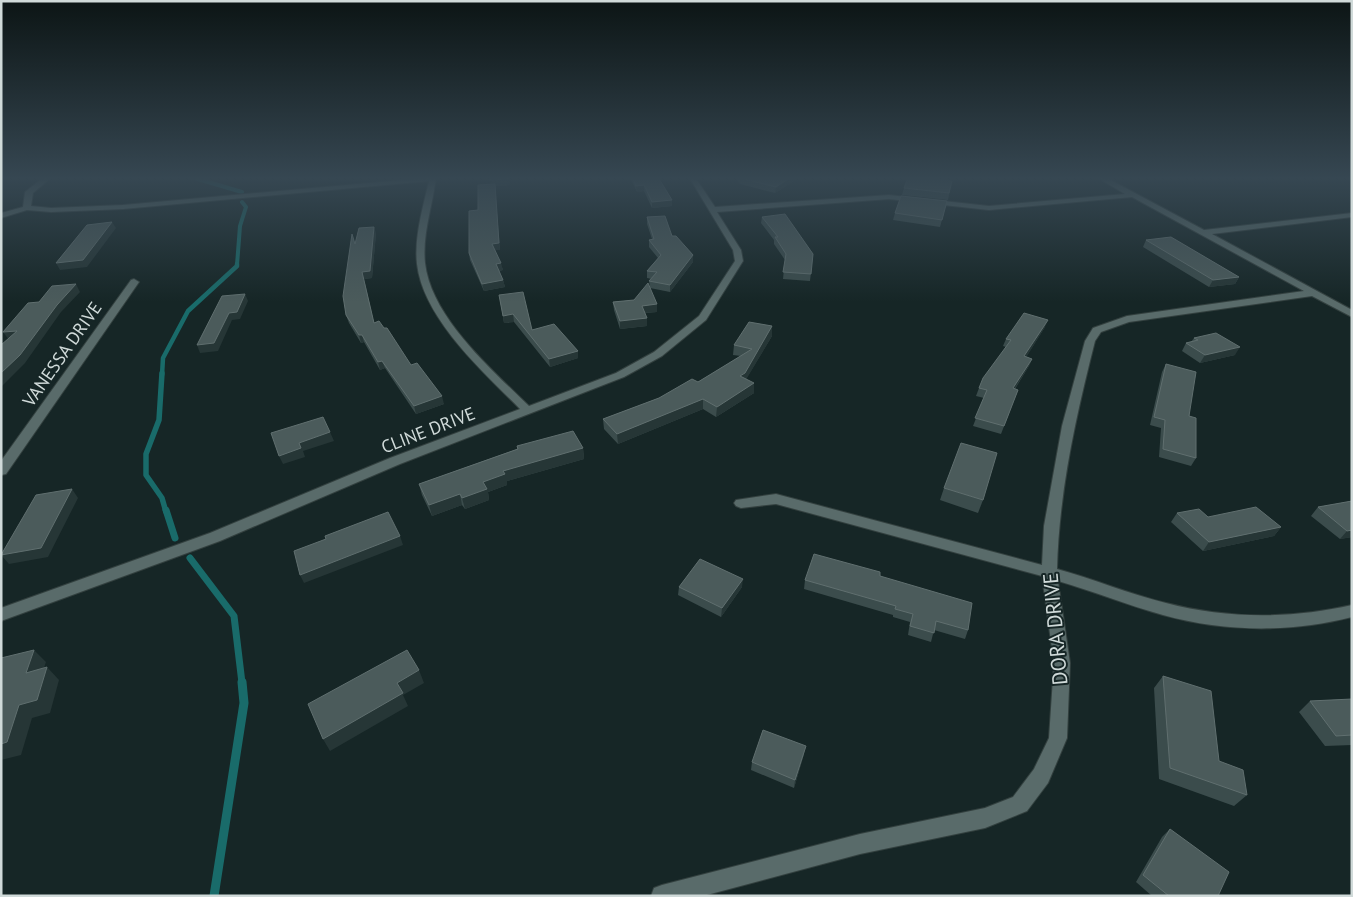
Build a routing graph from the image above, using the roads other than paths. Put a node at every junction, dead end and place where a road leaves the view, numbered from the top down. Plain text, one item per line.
1 (425, 219) edge
2 (717, 219) edge
3 (1177, 219) edge
4 (1320, 219) edge
5 (1202, 233) junction
6 (134, 282) dead end
7 (1314, 293) junction
8 (1352, 314) edge
9 (528, 411) junction
10 (1, 471) edge
11 (741, 502) dead end
12 (1049, 574) junction
13 (1352, 611) edge
14 (1, 615) edge
15 (662, 896) edge

1 - 9 street
2 - 9 street, CLINE DRIVE
3 - 5 street
4 - 5 street
5 - 7 street
6 - 10 street, VANESSA DRIVE
7 - 8 street
7 - 12 street, DORA DRIVE
9 - 14 street, CLINE DRIVE
11 - 12 street
12 - 13 street
12 - 15 street, DORA DRIVE

